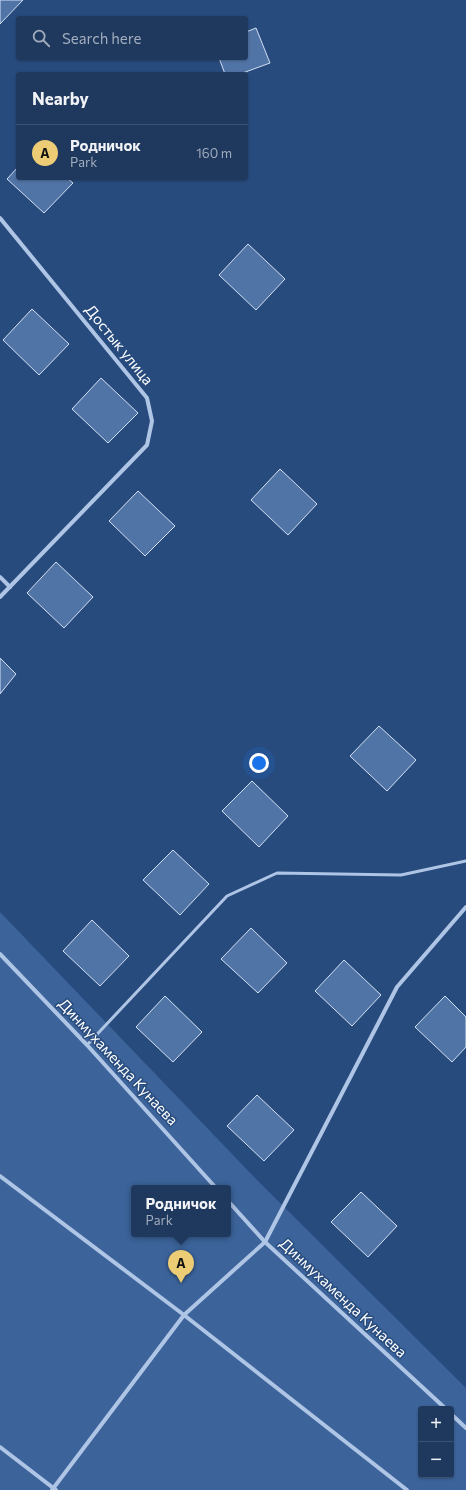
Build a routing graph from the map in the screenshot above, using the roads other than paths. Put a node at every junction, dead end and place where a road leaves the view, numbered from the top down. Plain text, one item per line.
1 (0, 218) edge
2 (0, 577) edge
3 (10, 587) junction
4 (0, 597) edge
5 (466, 861) edge
6 (466, 907) edge
7 (0, 954) edge
8 (87, 1045) junction
9 (0, 1176) edge
10 (213, 1185) edge
11 (231, 1204) edge
12 (265, 1242) junction
13 (184, 1315) junction
14 (443, 1406) edge
15 (454, 1417) edge
16 (466, 1428) edge
17 (0, 1446) edge
18 (54, 1489) edge
19 (408, 1490) edge

1 - 3 street, Достык улица
2 - 3 street
3 - 4 street, Достык улица
5 - 8 lane
6 - 12 street
7 - 8 street, Динмухаменда Кунаева
8 - 10 street, Динмухаменда Кунаева
9 - 13 street
11 - 12 street, Динмухаменда Кунаева
12 - 13 street
12 - 14 street, Динмухаменда Кунаева
13 - 18 street
13 - 19 street
15 - 16 street
17 - 18 street

